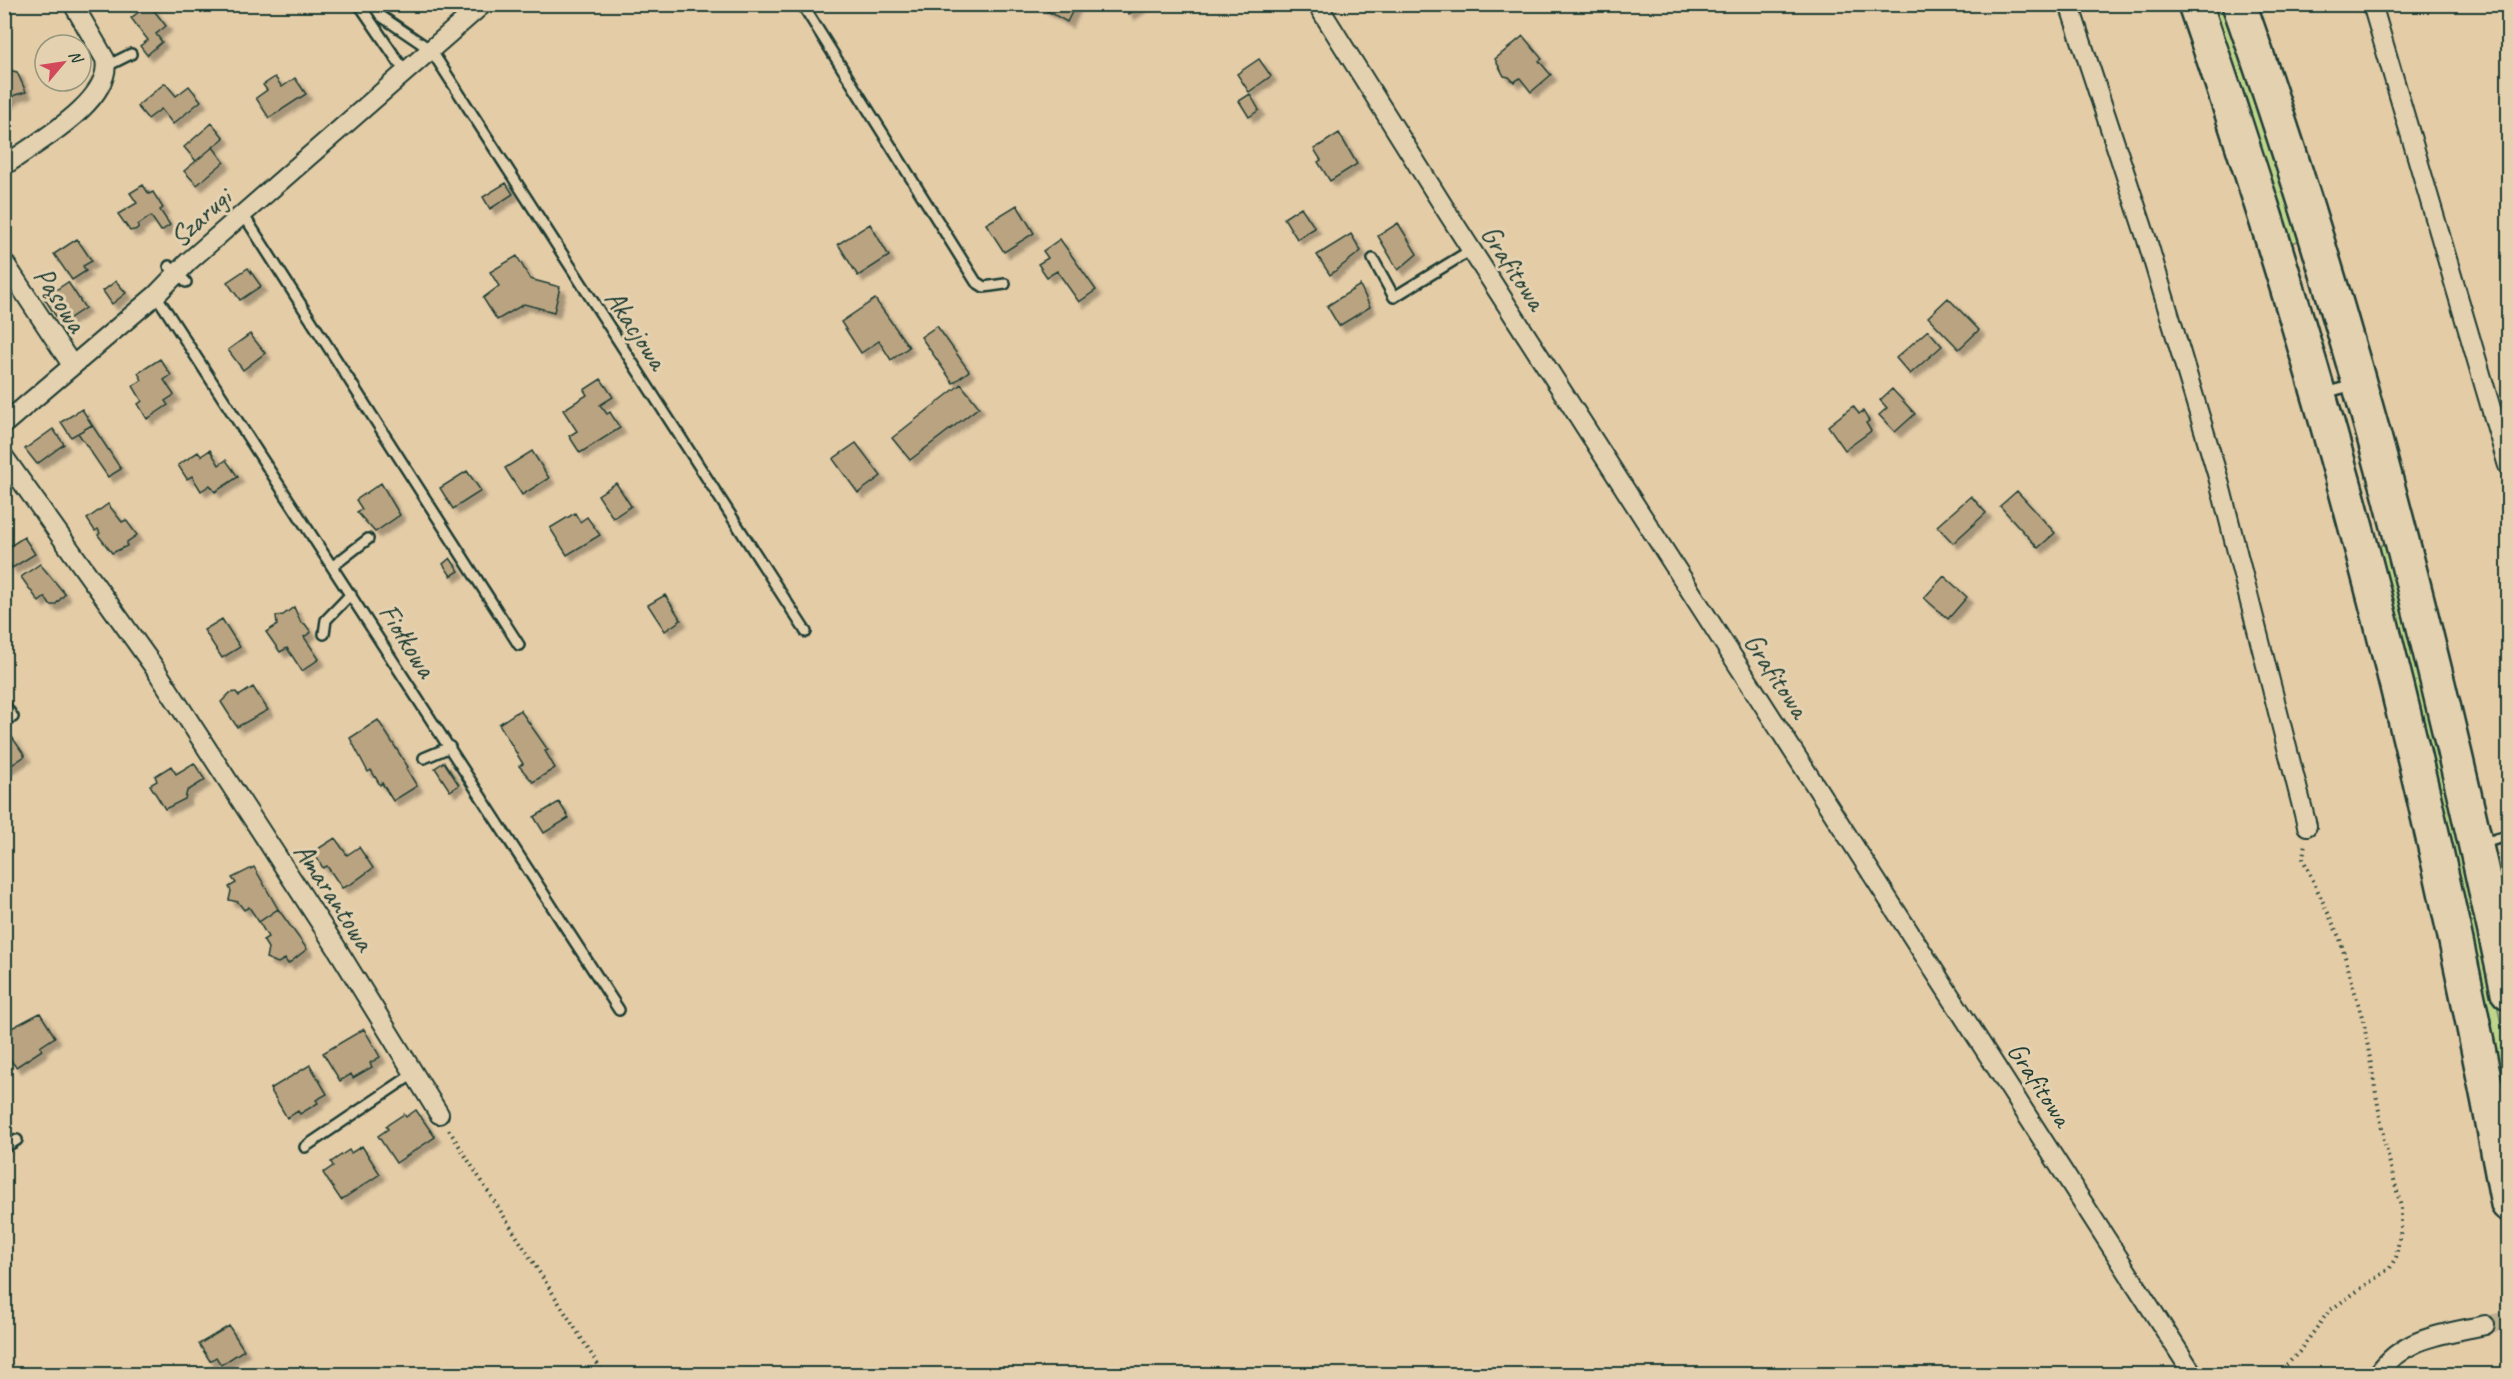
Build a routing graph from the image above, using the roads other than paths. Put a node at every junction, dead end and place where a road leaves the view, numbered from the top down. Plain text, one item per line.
1 (73, 4) edge
2 (359, 4) edge
3 (373, 4) edge
4 (483, 4) edge
5 (802, 4) edge
6 (1317, 4) edge
7 (2069, 4) edge
8 (2195, 4) edge
9 (2239, 4) edge
10 (2372, 4) edge
11 (431, 50) junction
12 (131, 54) dead end
13 (106, 66) junction
14 (406, 73) junction
15 (4, 166) edge
16 (238, 224) junction
17 (1471, 250) junction
18 (1373, 259) dead end
19 (4, 262) edge
20 (1005, 284) dead end
21 (156, 296) junction
22 (72, 365) junction
23 (2358, 384) junction
24 (2319, 395) junction
25 (4, 423) edge
26 (4, 457) edge
27 (2508, 466) edge
28 (368, 539) dead end
29 (333, 566) junction
30 (351, 594) junction
31 (806, 632) dead end
32 (324, 634) dead end
33 (519, 645) dead end
34 (4, 704) edge
35 (13, 717) dead end
36 (450, 747) junction
37 (424, 758) dead end
38 (2307, 826) road end
39 (2508, 836) edge
40 (2477, 844) junction
41 (2508, 992) edge
42 (619, 1010) dead end
43 (416, 1072) junction
44 (439, 1114) road end
45 (17, 1140) dead end
46 (305, 1147) dead end
47 (4, 1148) edge
48 (2508, 1204) edge
49 (2484, 1325) tunnel mouth
50 (2193, 1374) edge
51 (2378, 1374) edge

1 - 13 street
2 - 14 lane
3 - 11 lane
4 - 11 street, Szarugi
5 - 20 lane
6 - 17 street, Grafitowa
7 - 38 street
8 - 24 highway
9 - 23 highway
10 - 27 street
11 - 14 street, Szarugi
11 - 31 lane, Akacjowa
12 - 13 lane
13 - 15 street
14 - 16 street, Szarugi
16 - 21 street, Szarugi
16 - 33 lane
17 - 18 lane
17 - 50 street, Grafitowa
19 - 22 street, Pąsowa
21 - 22 street, Szarugi
21 - 29 lane, Fiołkowa
22 - 25 street, Szarugi
23 - 24 lane
23 - 40 highway
24 - 48 highway
26 - 43 street, Amarantowa
28 - 29 lane
29 - 30 lane, Fiołkowa
30 - 32 lane
30 - 36 lane, Fiołkowa
34 - 35 lane
36 - 37 lane
36 - 42 lane, Fiołkowa
39 - 40 lane
40 - 41 highway
43 - 44 street, Amarantowa
43 - 46 lane
45 - 47 lane
49 - 51 street

